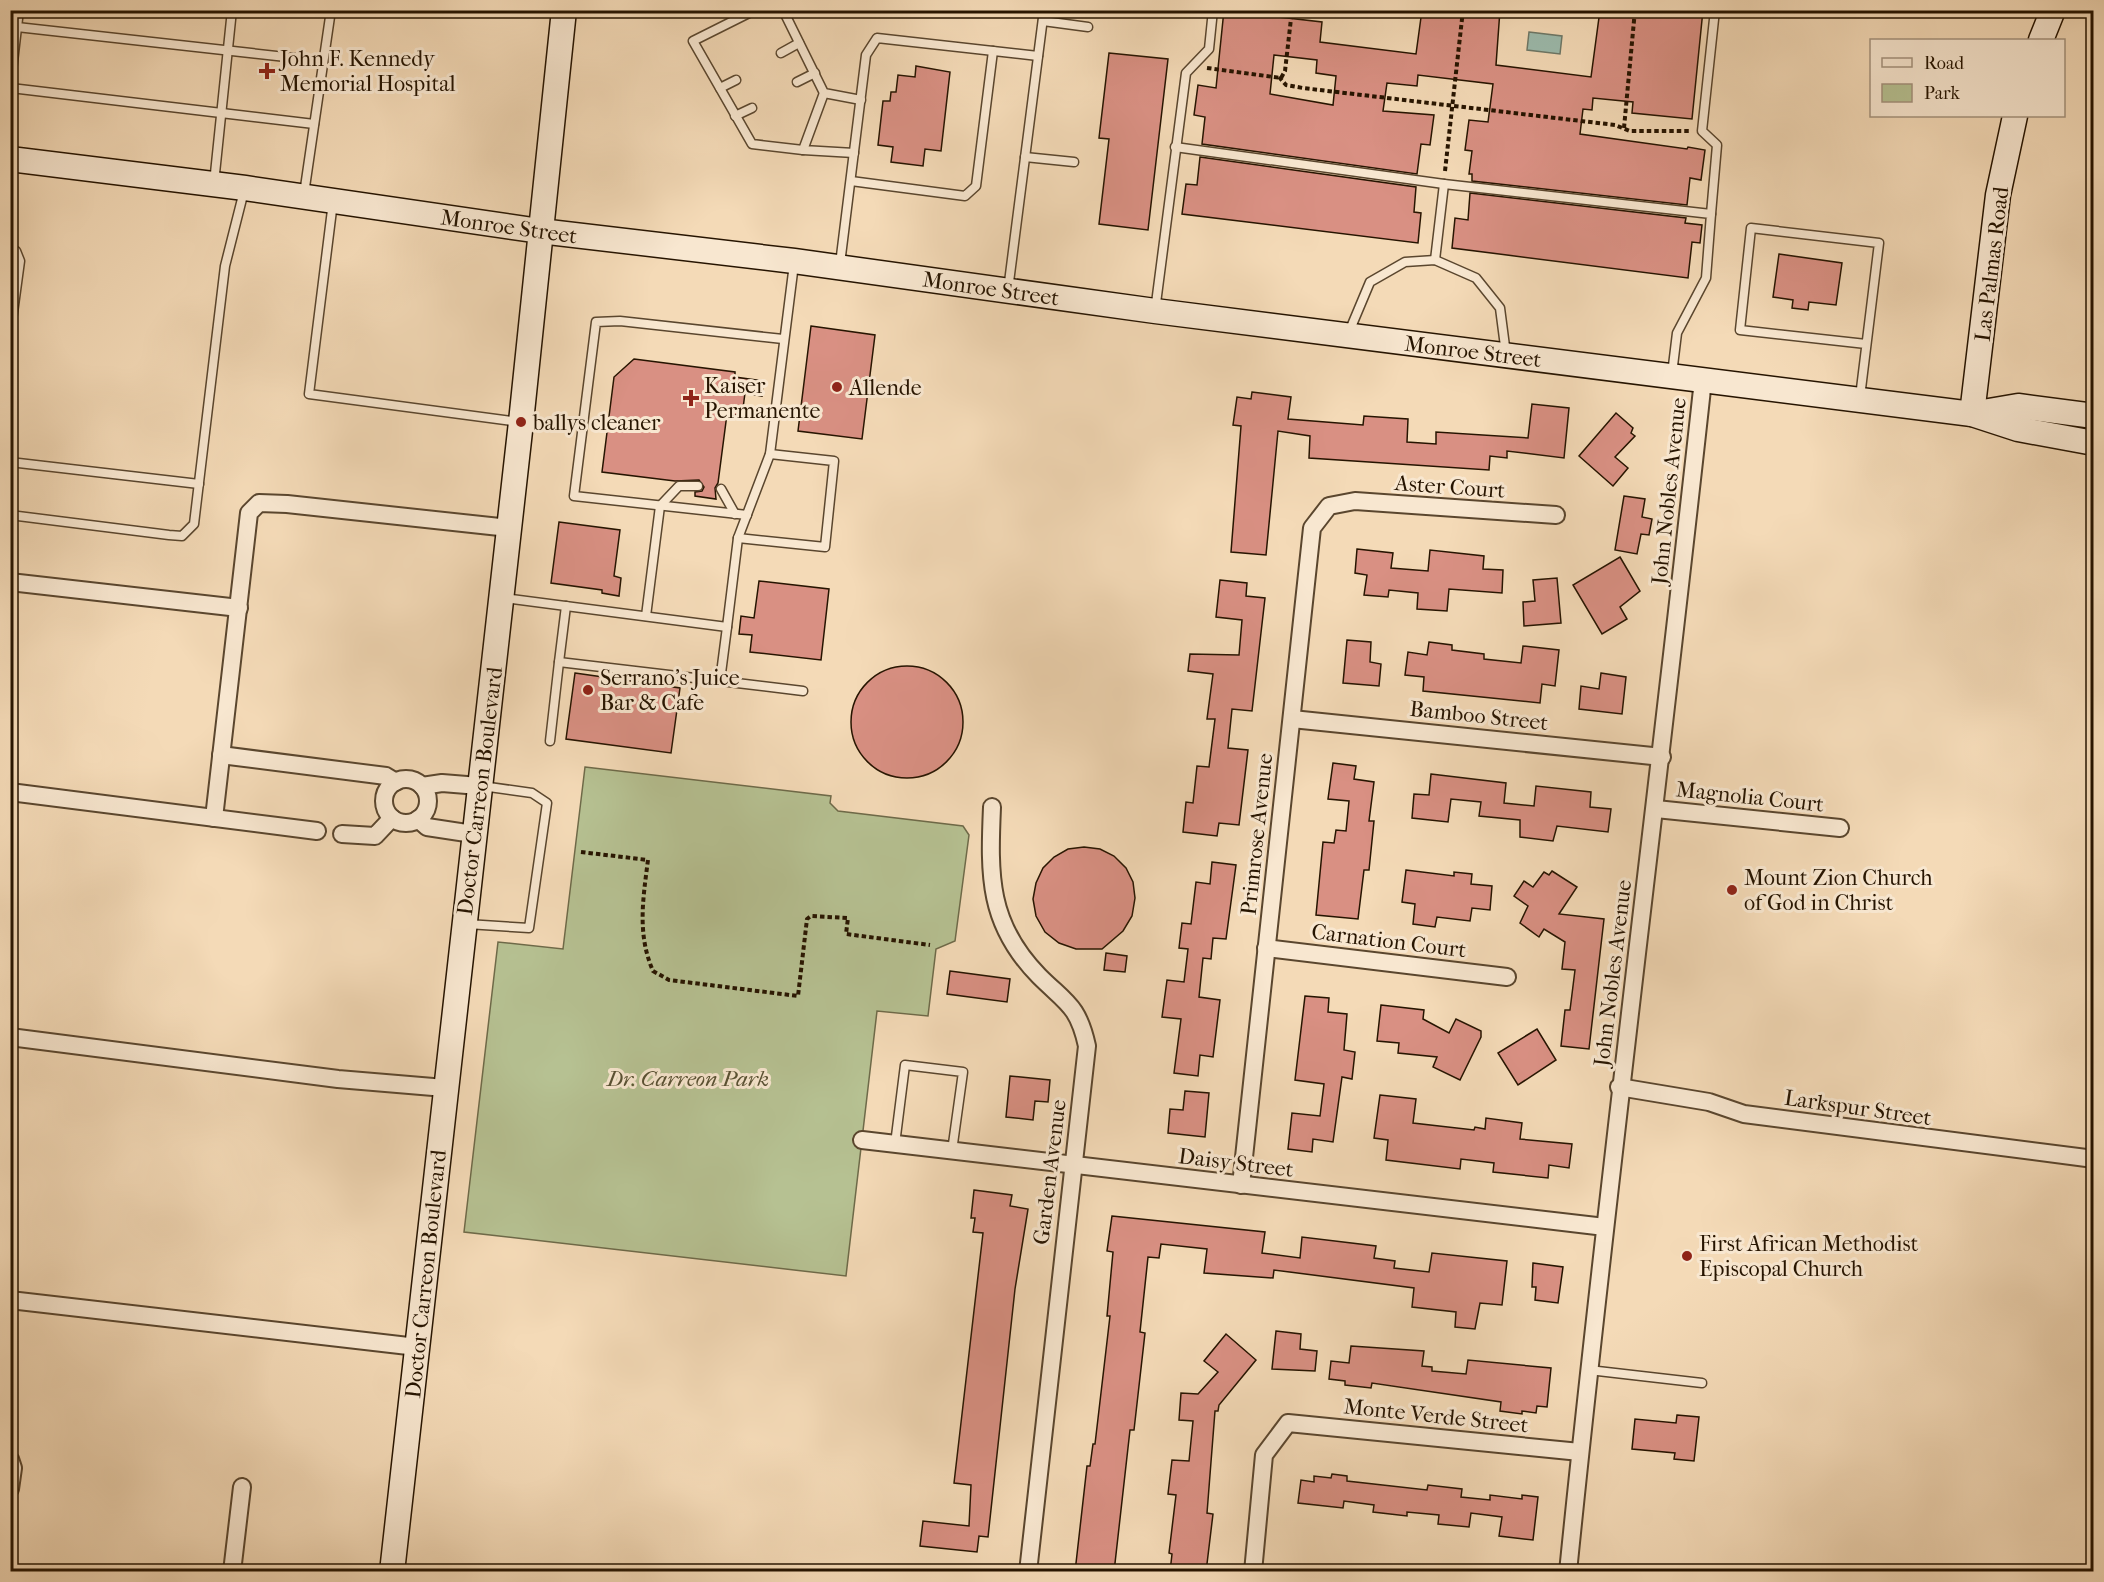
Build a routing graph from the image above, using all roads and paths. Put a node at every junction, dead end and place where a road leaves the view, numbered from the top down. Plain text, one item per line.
1 (19, 10) edge
2 (232, 10) edge
3 (331, 10) edge
4 (564, 10) edge
5 (755, 10) edge
6 (783, 10) edge
7 (1044, 10) edge
8 (1213, 10) edge
9 (1292, 10) edge
10 (1463, 10) edge
11 (1635, 10) edge
12 (1715, 10) edge
13 (2053, 10) edge
14 (1043, 21) junction
15 (17, 27) junction
16 (1088, 27) dead end
17 (2041, 39) edge
18 (799, 43) junction
19 (228, 50) junction
20 (993, 51) junction
21 (781, 53) dead end
22 (1038, 56) junction
23 (322, 61) junction
24 (1192, 66) junction
25 (815, 73) junction
26 (1279, 77) junction
27 (736, 80) dead end
28 (797, 82) dead end
29 (10, 88) edge
30 (720, 88) junction
31 (824, 93) junction
32 (861, 100) junction
33 (1452, 107) junction
34 (752, 108) dead end
35 (220, 112) junction
36 (735, 116) junction
37 (2015, 117) edge
38 (314, 124) junction
39 (1624, 128) junction
40 (1702, 132) junction
41 (1175, 147) junction
42 (803, 150) junction
43 (854, 153) junction
44 (1025, 157) junction
45 (10, 159) edge
46 (1074, 162) dead end
47 (851, 181) junction
48 (213, 184) junction
49 (1444, 184) junction
50 (245, 188) junction
51 (303, 197) junction
52 (333, 202) junction
53 (1711, 214) junction
54 (540, 231) junction
55 (10, 249) edge
56 (1435, 260) junction
57 (794, 261) junction
58 (840, 268) junction
59 (1008, 290) junction
60 (1155, 311) junction
61 (10, 335) edge
62 (1348, 335) junction
63 (783, 339) junction
64 (1866, 344) junction
65 (1506, 355) junction
66 (1671, 377) junction
67 (1702, 380) junction
68 (1859, 400) junction
69 (1972, 414) junction
70 (2094, 416) edge
71 (521, 422) junction
72 (2094, 443) edge
73 (770, 454) junction
74 (10, 462) edge
75 (199, 484) junction
76 (698, 486) dead end
77 (721, 489) dead end
78 (1341, 501) joint
79 (660, 506) junction
80 (10, 514) edge
81 (735, 514) junction
82 (747, 515) junction
83 (1556, 515) dead end
84 (509, 528) junction
85 (738, 538) junction
86 (10, 582) edge
87 (502, 598) junction
88 (566, 606) junction
89 (238, 608) junction
90 (646, 616) junction
91 (727, 627) junction
92 (559, 662) junction
93 (720, 681) junction
94 (803, 691) dead end
95 (1292, 719) junction
96 (550, 741) dead end
97 (221, 755) junction
98 (1662, 757) junction
99 (396, 782) junction
100 (422, 786) junction
101 (479, 786) junction
102 (10, 792) edge
103 (992, 807) dead end
104 (1656, 809) junction
105 (214, 818) junction
106 (392, 819) junction
107 (418, 819) junction
108 (1840, 828) dead end
109 (317, 831) dead end
110 (342, 834) dead end
111 (473, 834) junction
112 (581, 852) dead end
113 (463, 924) junction
114 (930, 945) dead end
115 (1266, 948) junction
116 (1507, 977) dead end
117 (10, 1037) edge
118 (1620, 1087) junction
119 (445, 1088) junction
120 (862, 1140) dead end
121 (895, 1144) junction
122 (952, 1151) junction
123 (2094, 1159) edge
124 (1072, 1166) junction
125 (1241, 1185) junction
126 (1605, 1227) junction
127 (10, 1300) edge
128 (417, 1347) junction
129 (1589, 1370) junction
130 (1702, 1383) dead end
131 (1580, 1452) junction
132 (10, 1460) edge
133 (242, 1487) dead end
134 (10, 1489) edge
135 (232, 1572) edge
136 (392, 1572) edge
137 (1028, 1572) edge
138 (1253, 1572) edge
139 (1568, 1572) edge

1 - 15 lane
2 - 19 lane
3 - 23 lane
4 - 54 main road, Doctor Carreon Boulevard
5 - 30 lane
6 - 18 lane
7 - 14 lane
8 - 24 lane
9 - 26 path
10 - 33 path
11 - 39 path
12 - 40 lane
13 - 17 main road
14 - 16 lane
14 - 22 lane
15 - 19 lane
15 - 29 lane
18 - 21 lane
18 - 25 lane
19 - 23 lane
19 - 35 lane
20 - 22 lane
20 - 32 lane
20 - 47 lane
22 - 44 lane
23 - 38 lane
24 - 26 path
24 - 41 lane
25 - 28 lane
25 - 31 lane
26 - 33 path
27 - 30 lane
29 - 35 lane
30 - 36 lane
31 - 32 lane
31 - 42 lane
32 - 43 lane
33 - 39 path
33 - 49 path
34 - 36 lane
35 - 38 lane
35 - 48 lane
36 - 42 lane
37 - 69 main road, Las Palmas Road
38 - 51 lane
39 - 40 path
40 - 53 lane
41 - 49 lane
41 - 60 lane
42 - 43 lane
43 - 47 lane
44 - 46 lane
44 - 59 lane
45 - 48 main road, Monroe Street
47 - 58 lane
48 - 50 main road, Monroe Street
49 - 53 lane
49 - 56 lane
50 - 51 main road, Monroe Street
50 - 75 lane
51 - 52 main road, Monroe Street
52 - 54 main road, Monroe Street
52 - 71 lane
53 - 66 lane
54 - 57 main road, Monroe Street
54 - 71 main road, Doctor Carreon Boulevard
55 - 61 lane
56 - 62 lane
56 - 65 lane
57 - 58 main road, Monroe Street
57 - 63 lane
58 - 59 main road, Monroe Street
59 - 60 main road, Monroe Street
60 - 62 main road, Monroe Street
62 - 65 main road, Monroe Street
63 - 73 lane
63 - 79 lane
64 - 64 lane
64 - 68 lane
65 - 66 main road, Monroe Street
66 - 67 main road, Monroe Street
67 - 68 main road, Monroe Street
67 - 98 street, John Nobles Avenue
68 - 69 main road, Monroe Street
69 - 70 main road, Monroe Street
69 - 72 main road, Monroe Street
71 - 84 main road, Doctor Carreon Boulevard
73 - 82 lane
73 - 85 lane
74 - 75 lane
75 - 80 lane
76 - 79 lane
77 - 81 lane
78 - 83 street, Aster Court
78 - 95 street, Primrose Avenue
79 - 81 lane
79 - 90 lane
81 - 82 lane
82 - 85 lane
84 - 87 main road, Doctor Carreon Boulevard
84 - 89 street
85 - 91 lane
86 - 89 street
87 - 88 lane
87 - 101 main road, Doctor Carreon Boulevard
88 - 90 lane
88 - 92 lane
89 - 97 street
90 - 91 lane
91 - 93 lane
92 - 93 lane
92 - 96 lane
93 - 94 lane
95 - 98 street, Bamboo Street
95 - 115 street, Primrose Avenue
97 - 99 street
97 - 105 street
98 - 104 street, John Nobles Avenue
99 - 100 street
99 - 106 street
100 - 101 street
100 - 107 street
101 - 111 main road, Doctor Carreon Boulevard
101 - 113 lane
102 - 105 street
103 - 124 street, Garden Avenue
104 - 108 street, Magnolia Court
104 - 118 street, John Nobles Avenue
105 - 109 street
106 - 107 street
106 - 110 street
107 - 111 street
111 - 113 main road, Doctor Carreon Boulevard
112 - 114 path
113 - 119 main road, Doctor Carreon Boulevard
115 - 116 street, Carnation Court
115 - 125 street, Primrose Avenue
117 - 119 street
118 - 123 street, Larkspur Street
118 - 126 street, John Nobles Avenue
119 - 128 main road, Doctor Carreon Boulevard
120 - 121 street, Daisy Street
121 - 122 street, Daisy Street
121 - 122 lane
122 - 124 street, Daisy Street
124 - 125 street, Daisy Street
124 - 137 street, Garden Avenue
125 - 126 street, Daisy Street
126 - 129 street, John Nobles Avenue
127 - 128 street
128 - 136 main road, Doctor Carreon Boulevard
129 - 130 lane
129 - 131 street, John Nobles Avenue
131 - 138 street, Monte Verde Street
131 - 139 street, John Nobles Avenue
132 - 134 street
133 - 135 street

